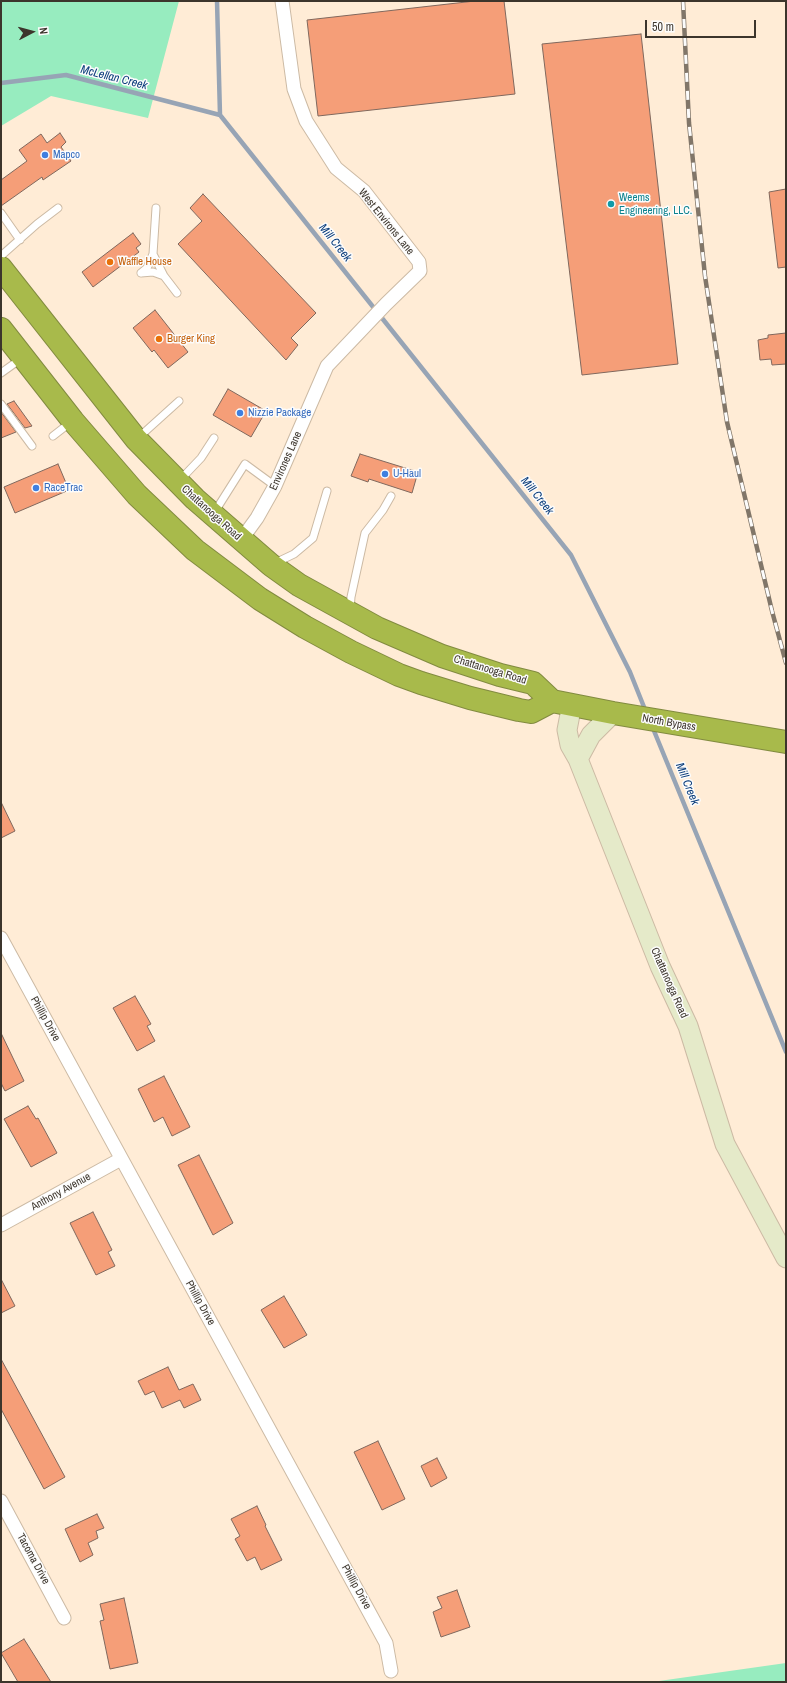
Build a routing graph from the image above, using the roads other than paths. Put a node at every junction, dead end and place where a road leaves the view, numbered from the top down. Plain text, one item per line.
1 (282, 1) edge
2 (58, 208) dead end
3 (156, 208) dead end
4 (1, 213) edge
5 (20, 240) junction
6 (153, 254) junction
7 (1, 256) edge
8 (1, 268) edge
9 (420, 271) joint
10 (164, 276) junction
11 (177, 293) dead end
12 (1, 329) edge
13 (23, 357) junction
14 (1, 373) edge
15 (179, 401) dead end
16 (1, 404) edge
17 (73, 421) junction
18 (53, 436) dead end
19 (214, 438) dead end
20 (136, 439) junction
21 (32, 446) dead end
22 (177, 483) junction
23 (275, 486) junction
24 (328, 491) dead end
25 (391, 496) dead end
26 (213, 515) junction
27 (241, 540) junction
28 (271, 565) junction
29 (350, 614) junction
30 (562, 702) junction
31 (613, 713) junction
32 (786, 742) edge
33 (578, 759) junction
34 (1, 938) edge
35 (121, 1158) junction
36 (1, 1224) edge
37 (786, 1258) edge
38 (1, 1501) edge
39 (64, 1618) dead end
40 (391, 1671) dead end

1 - 9 street, West Environs Lane
2 - 5 lane
3 - 6 lane
4 - 5 lane
5 - 7 lane
6 - 10 lane
6 - 10 lane
8 - 20 highway, Chattanooga Road
9 - 23 street, Environes Lane
10 - 11 lane
12 - 13 highway
13 - 14 lane
13 - 17 highway
15 - 20 lane
16 - 21 lane
17 - 18 lane
17 - 30 highway
19 - 22 lane
20 - 22 highway, Chattanooga Road
22 - 26 highway, Chattanooga Road
23 - 26 lane
23 - 27 street, Environes Lane
24 - 28 lane
25 - 29 lane
26 - 27 highway, Chattanooga Road
27 - 28 highway, Chattanooga Road
28 - 29 highway, Chattanooga Road
29 - 30 highway, Chattanooga Road
30 - 31 highway, North Bypass
30 - 33 street, Chattanooga Road
31 - 32 highway, North Bypass
31 - 33 street
33 - 37 street, Chattanooga Road
34 - 35 street, Phillip Drive
35 - 36 street, Anthony Avenue
35 - 40 street, Phillip Drive
38 - 39 street, Tacoma Drive

